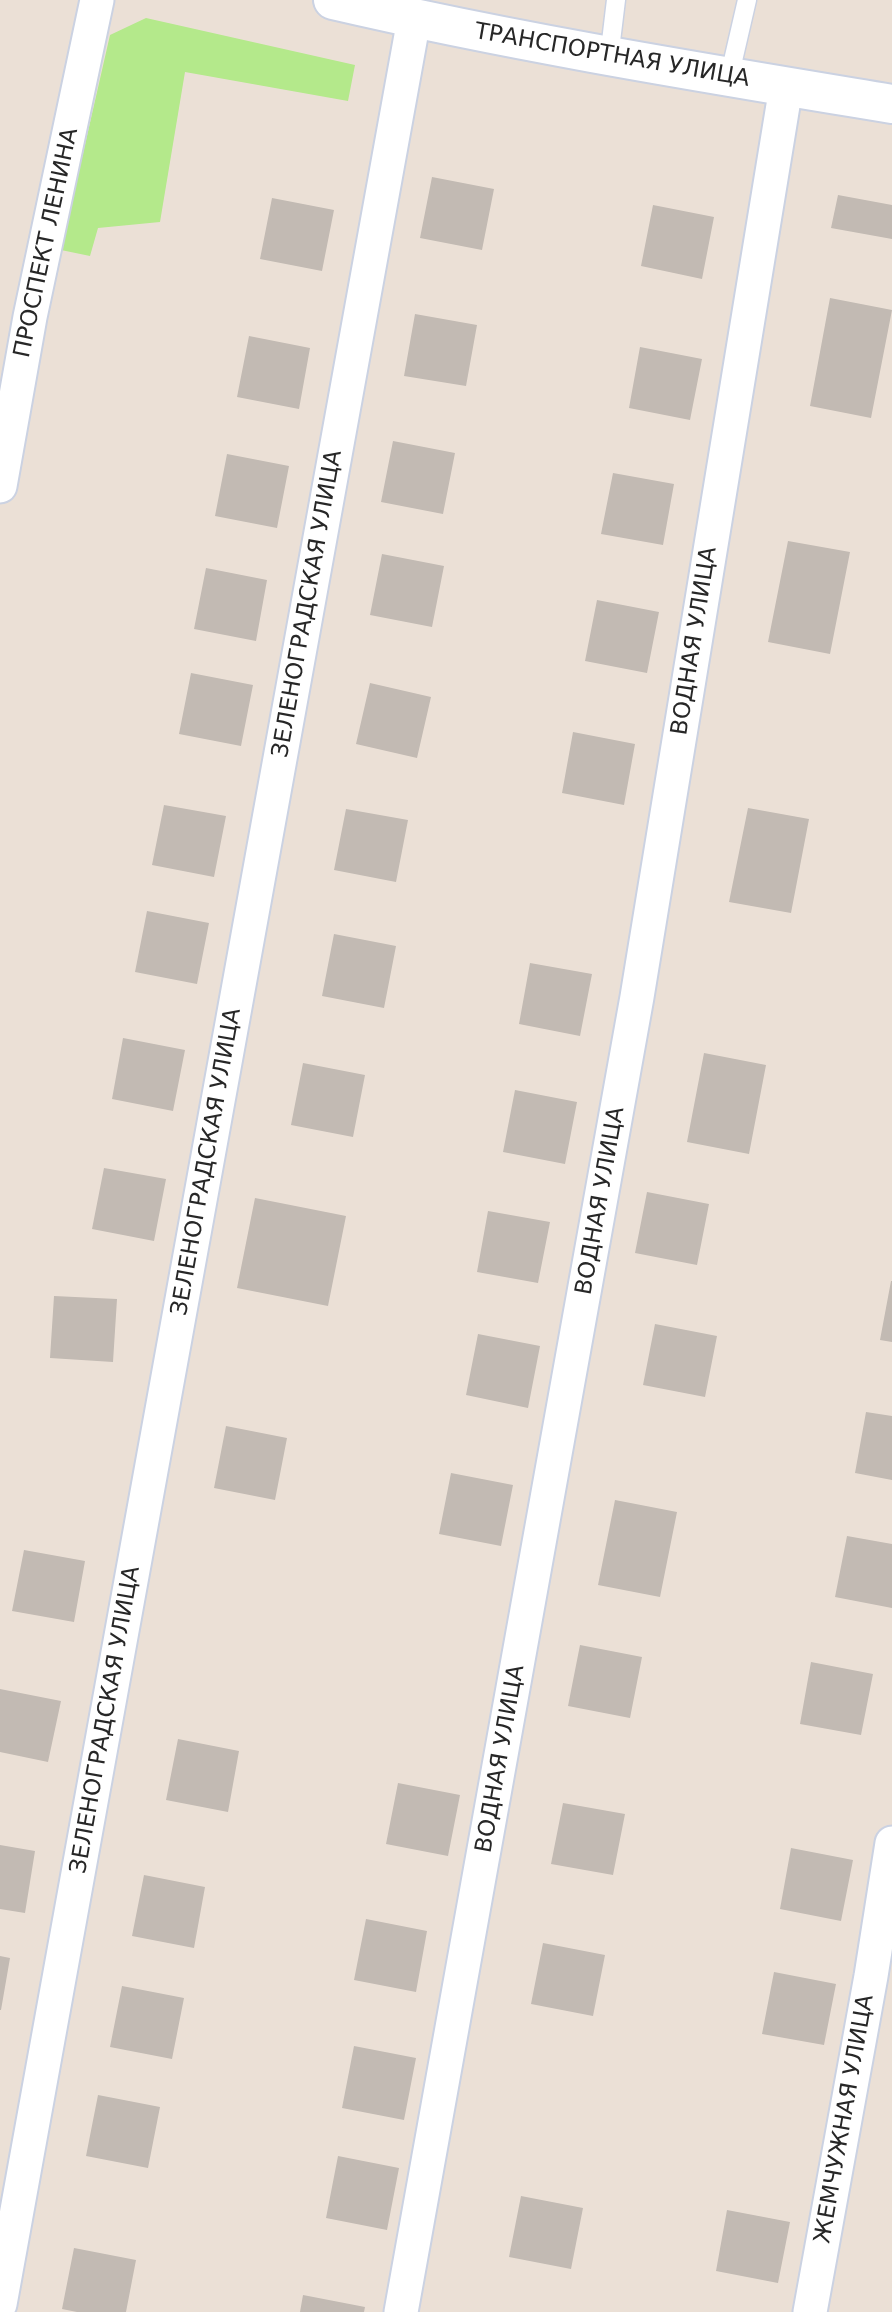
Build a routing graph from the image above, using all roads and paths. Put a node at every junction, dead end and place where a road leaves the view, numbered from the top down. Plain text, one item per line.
1 (97, 0) edge
2 (333, 0) edge
3 (616, 0) edge
4 (747, 0) edge
5 (416, 9) edge
6 (609, 58) junction
7 (729, 78) junction
8 (786, 87) junction
9 (892, 104) edge
10 (0, 486) edge
11 (892, 1843) edge
12 (0, 2304) edge
13 (401, 2312) edge
14 (810, 2312) edge

1 - 10 street, ПРОСПЕКТ ЛЕНИНА
2 - 5 street, ТРАНСПОРТНАЯ УЛИЦА
3 - 6 lane
4 - 7 lane
5 - 6 street, ТРАНСПОРТНАЯ УЛИЦА
5 - 12 street, ЗЕЛЕНОГРАДСКАЯ УЛИЦА
6 - 7 street, ТРАНСПОРТНАЯ УЛИЦА
7 - 8 street, ТРАНСПОРТНАЯ УЛИЦА
8 - 9 street, ТРАНСПОРТНАЯ УЛИЦА
8 - 13 street, ВОДНАЯ УЛИЦА
11 - 14 street, ЖЕМЧУЖНАЯ УЛИЦА

